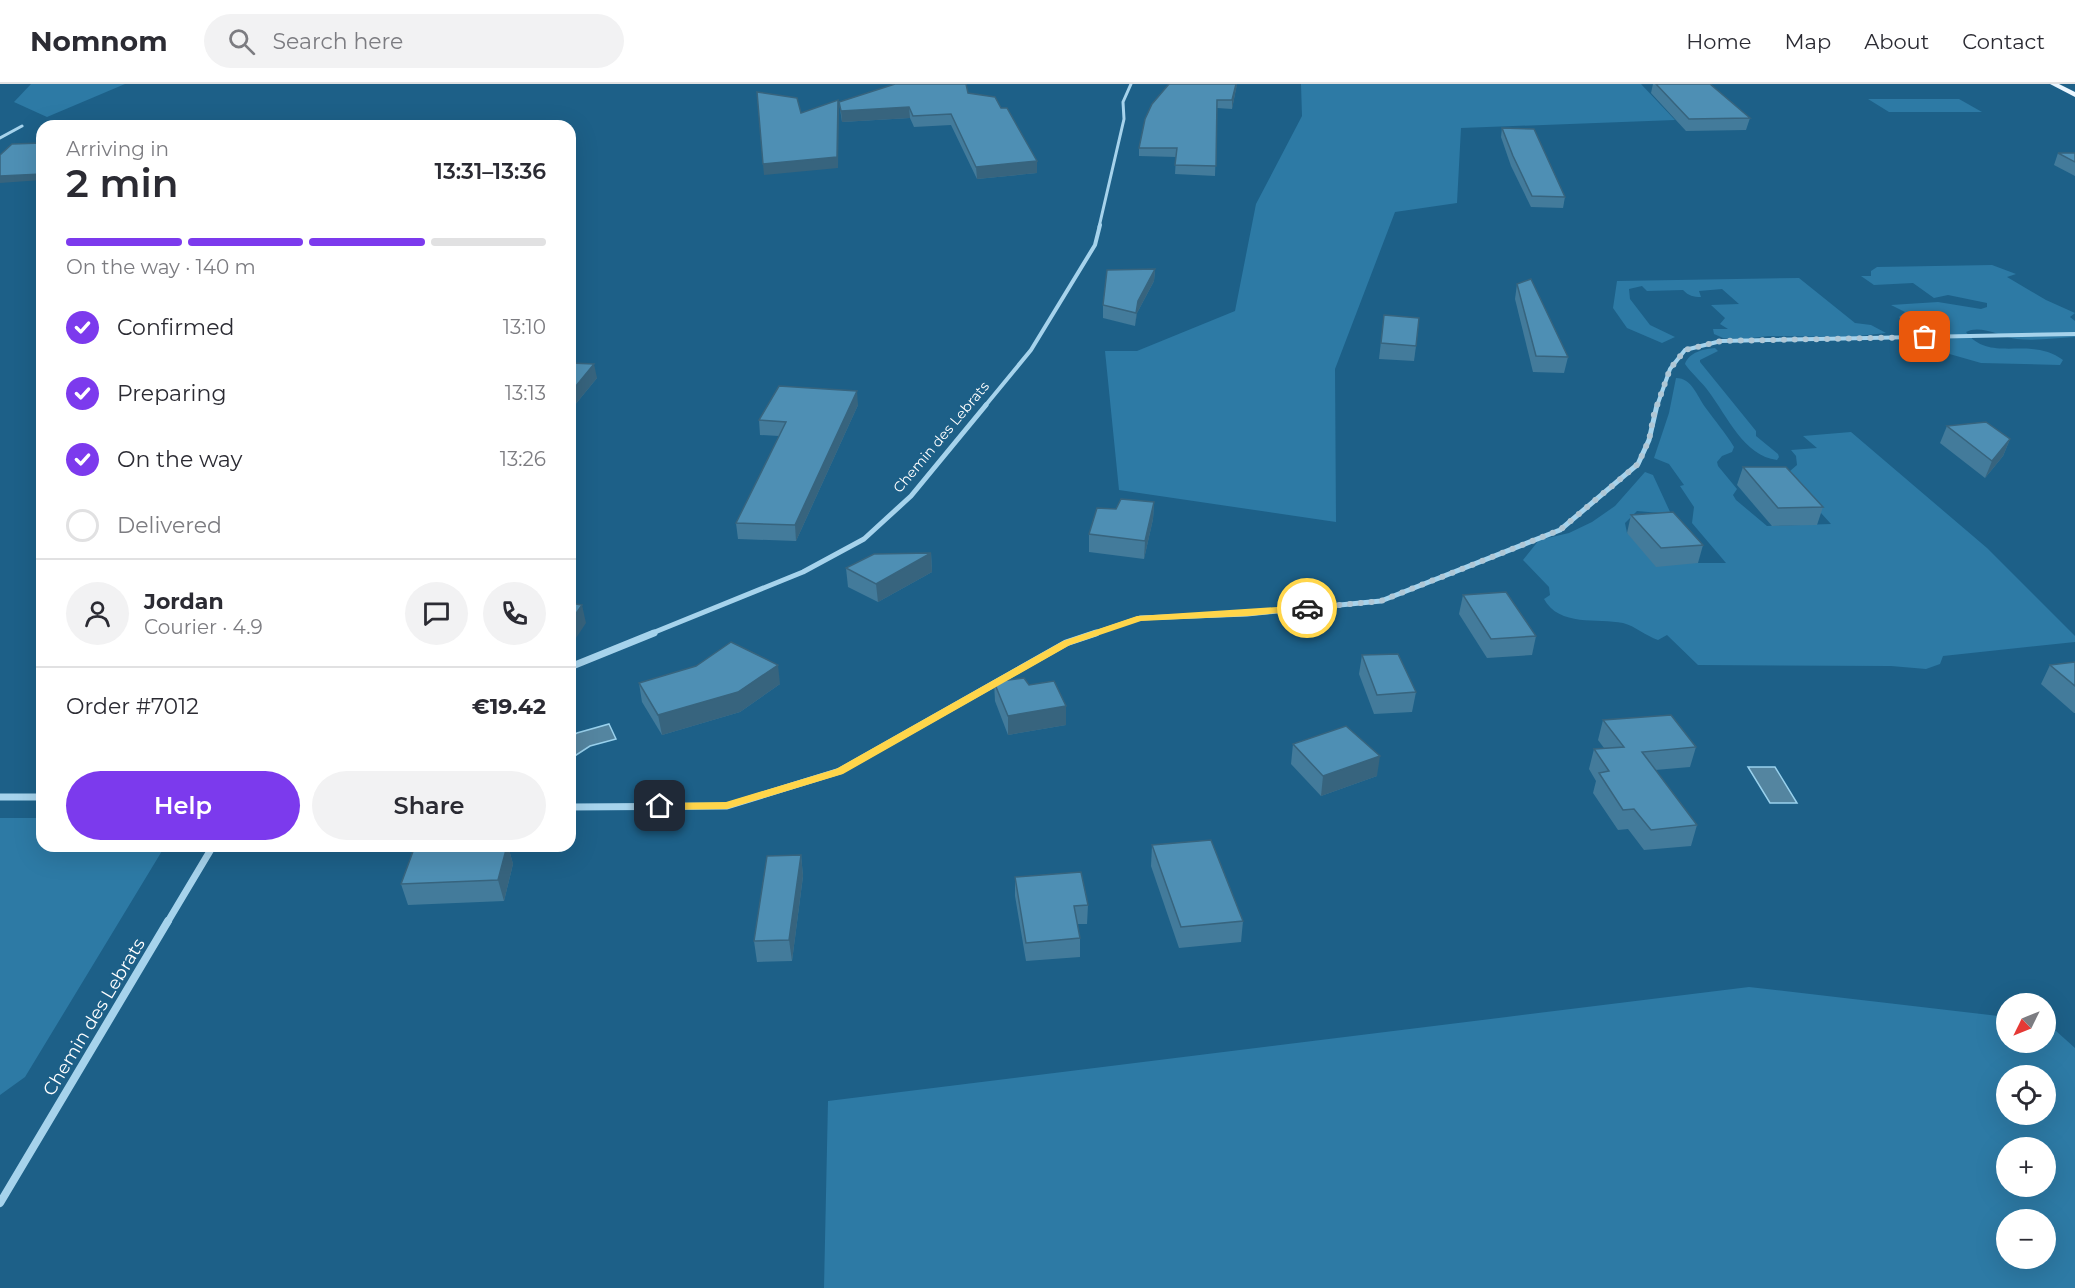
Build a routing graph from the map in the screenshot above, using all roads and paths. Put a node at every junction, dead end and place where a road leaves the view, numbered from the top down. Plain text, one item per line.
1 (1131, 84) edge
2 (2054, 84) edge
3 (2075, 95) edge
4 (22, 126) dead end
5 (0, 138) edge
6 (2075, 334) edge
7 (576, 665) edge
8 (0, 797) edge
9 (36, 797) edge
10 (576, 807) edge
11 (209, 852) edge
12 (0, 1203) edge

1 - 7 street, Chemin des Lebrats
2 - 3 main road
4 - 5 street
6 - 10 street
8 - 9 street
11 - 12 street, Chemin des Lebrats

